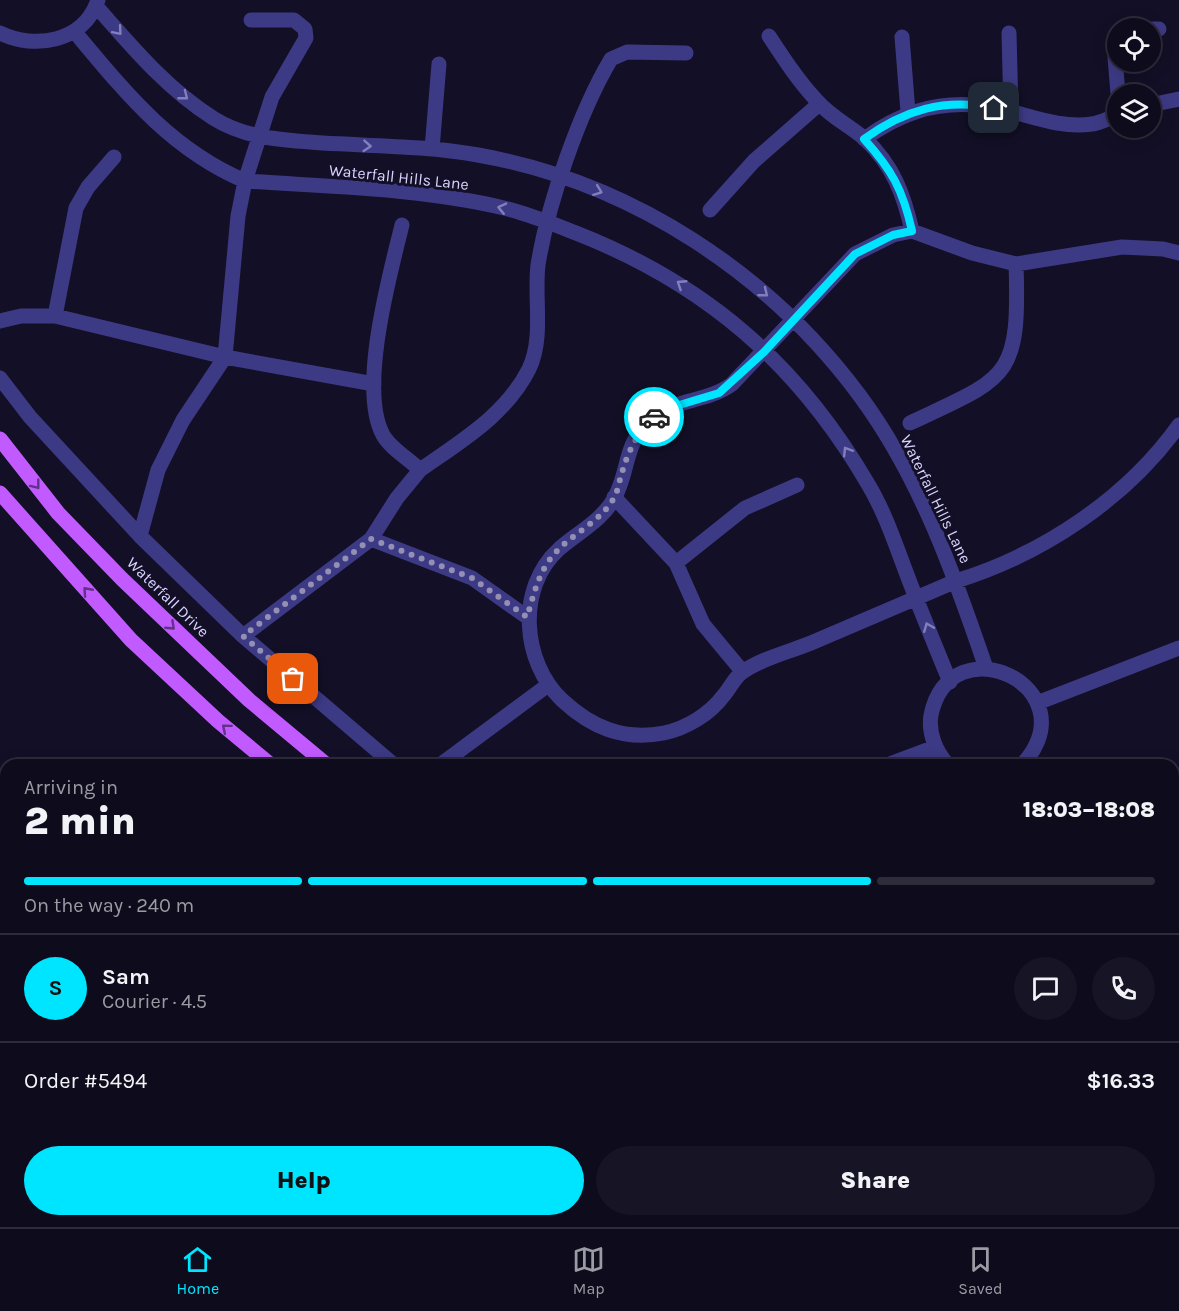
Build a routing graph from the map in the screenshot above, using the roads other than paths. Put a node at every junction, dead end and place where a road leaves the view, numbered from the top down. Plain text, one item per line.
1 (97, 3) edge
2 (251, 20) dead end
3 (74, 31) junction
4 (0, 33) edge
5 (1009, 33) dead end
6 (769, 36) dead end
7 (902, 38) dead end
8 (686, 52) dead end
9 (439, 64) dead end
10 (1179, 99) edge
11 (1161, 103) edge
12 (819, 104) junction
13 (908, 112) junction
14 (1011, 112) junction
15 (1107, 119) edge
16 (259, 137) junction
17 (864, 139) junction
18 (432, 149) junction
19 (114, 157) dead end
20 (561, 177) junction
21 (245, 181) junction
22 (710, 210) dead end
23 (546, 222) junction
24 (402, 225) dead end
25 (912, 231) junction
26 (1179, 254) edge
27 (1016, 264) junction
28 (56, 316) junction
29 (795, 319) junction
30 (0, 321) edge
31 (764, 352) junction
32 (225, 357) junction
33 (0, 378) edge
34 (374, 384) junction
35 (910, 423) dead end
36 (1179, 425) edge
37 (0, 439) edge
38 (420, 470) junction
39 (796, 485) dead end
40 (0, 493) edge
41 (614, 497) junction
42 (140, 536) junction
43 (371, 539) junction
44 (676, 562) junction
45 (956, 581) junction
46 (916, 598) junction
47 (527, 617) junction
48 (243, 636) junction
49 (1179, 648) edge
50 (986, 668) junction
51 (742, 671) junction
52 (950, 682) junction
53 (548, 685) junction
54 (1037, 703) junction
55 (935, 747) junction
56 (264, 759) edge
57 (320, 759) edge
58 (387, 759) edge
59 (448, 759) edge
60 (903, 759) edge
61 (944, 759) edge
62 (1028, 759) edge

1 - 3 street
1 -> 16 street, Waterfall Hills Lane
2 - 16 street
3 - 4 street
3 - 21 street, Waterfall Hills Lane
5 - 14 street
6 - 12 street
7 - 13 street
8 - 20 street
9 - 18 street, Waterfall Hills Lane
10 - 11 street
12 - 17 street
12 - 22 street
13 - 14 street
13 - 17 street
14 - 15 street
16 -> 18 street, Waterfall Hills Lane
16 - 21 street
17 - 25 street
18 - 20 street, Waterfall Hills Lane
19 - 28 street
20 - 23 street
20 -> 29 street, Waterfall Hills Lane
23 -> 21 street, Waterfall Hills Lane
21 - 32 street
31 -> 23 street, Waterfall Hills Lane
23 - 38 street
24 - 34 street
25 - 27 street
25 - 29 street, Waterfall Hills Lane
26 - 27 street
27 - 35 street, Waterfall Hills Lane
28 - 30 street
28 - 32 street
29 - 31 street, Waterfall Hills Lane
29 - 45 street, Waterfall Hills Lane
31 - 41 street, Waterfall Hills Lane
46 -> 31 street, Waterfall Hills Lane
32 - 34 street
32 - 42 street
33 - 42 street
34 - 38 street
36 - 45 street, Waterfall Hills Lane
37 -> 57 main road, Waterfall Drive
38 - 43 street
39 - 44 street
56 -> 40 main road
41 - 44 street
41 - 47 street, Waterfall Hills Lane
42 - 48 street
43 - 47 street
43 - 48 street
44 - 51 street
45 - 46 street, Waterfall Hills Lane
45 - 50 street, Waterfall Hills Lane
46 - 51 street, Waterfall Hills Lane
52 -> 46 street, Waterfall Hills Lane
47 - 53 street, Waterfall Hills Lane
48 - 58 street
49 - 54 street
50 - 52 street
50 - 54 street
51 - 53 street, Waterfall Hills Lane
52 - 55 street
53 - 59 street
54 - 62 street
55 - 60 street
55 - 61 street

